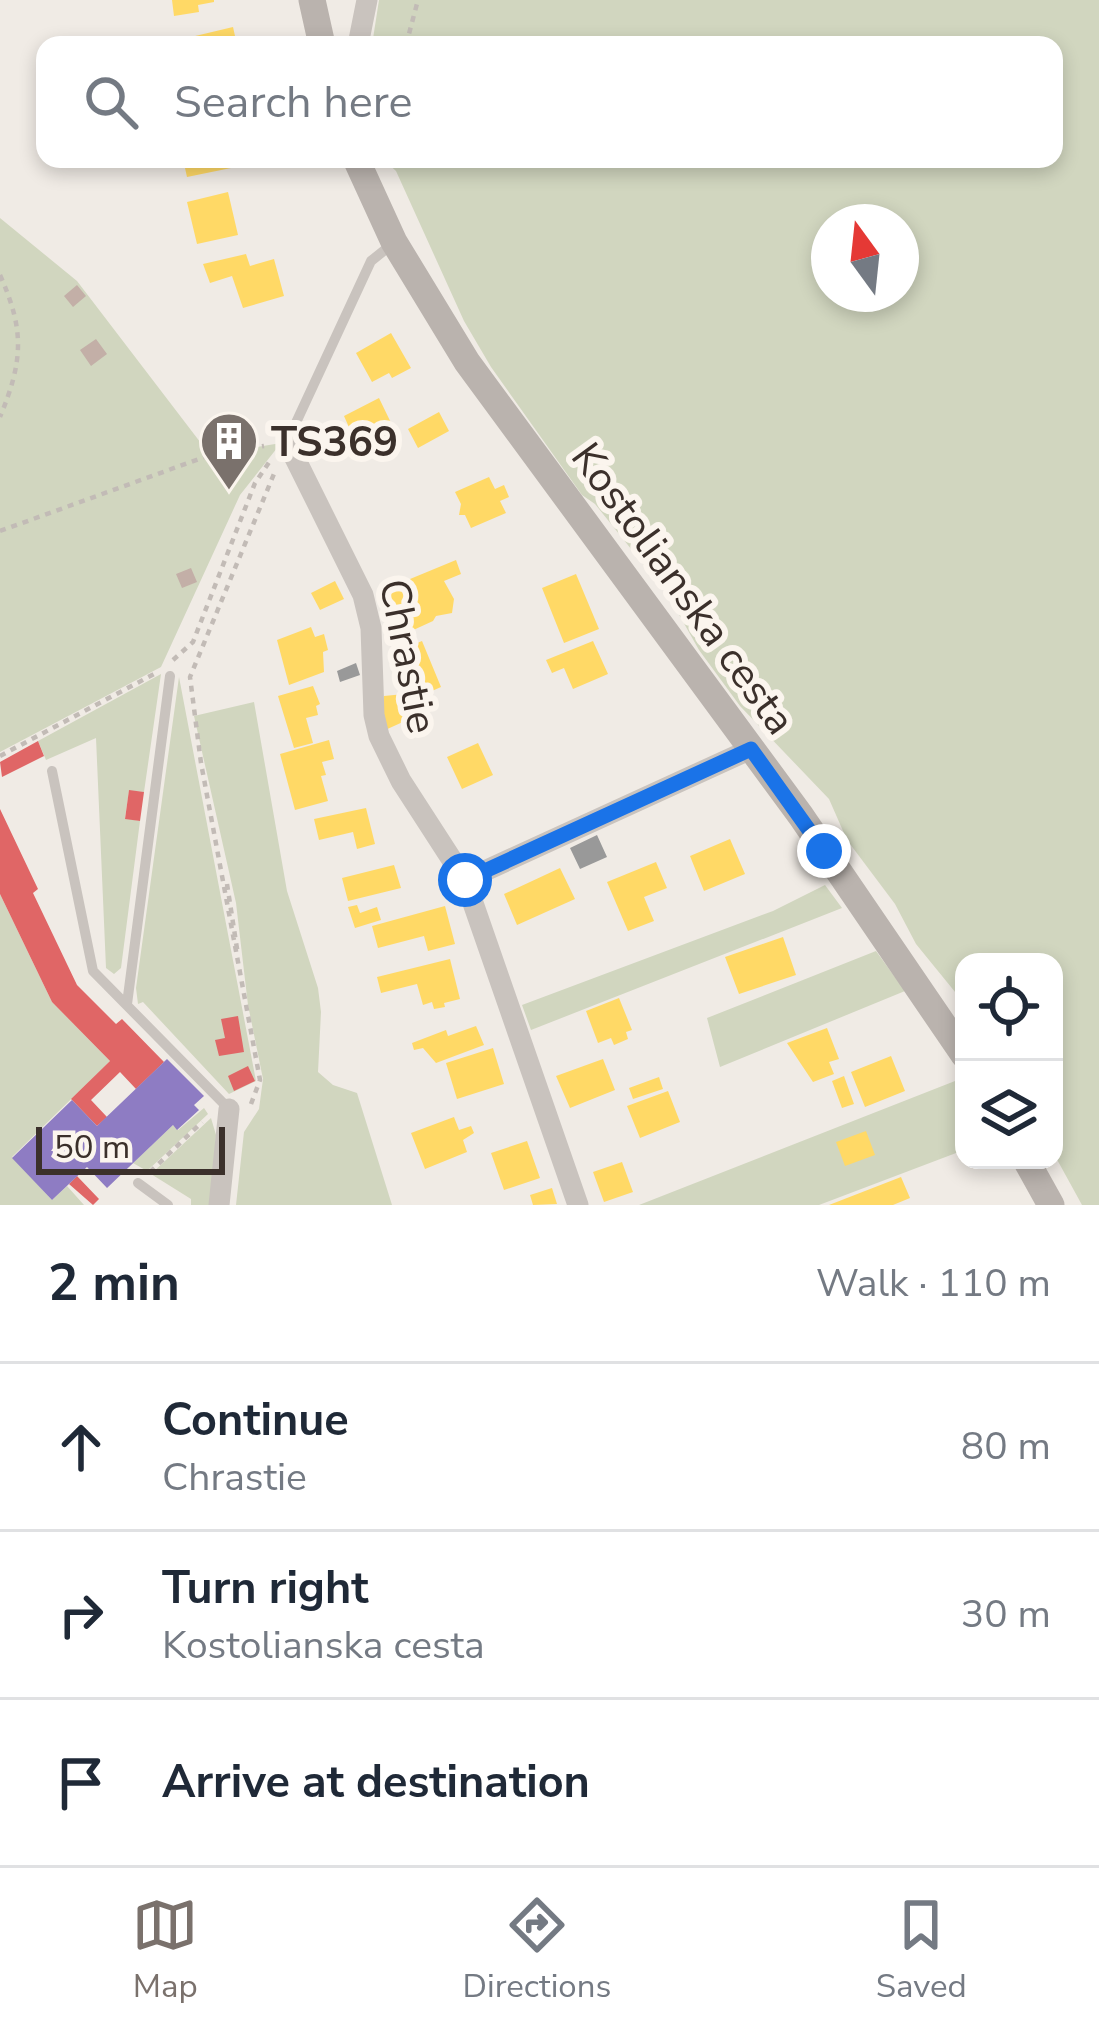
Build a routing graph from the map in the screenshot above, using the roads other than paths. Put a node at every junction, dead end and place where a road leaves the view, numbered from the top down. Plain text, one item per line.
1 (312, 0) edge
2 (367, 0) edge
3 (320, 36) edge
4 (360, 36) edge
5 (360, 168) edge
6 (394, 242) junction
7 (284, 442) joint
8 (170, 676) dead end
9 (751, 749) junction
10 (52, 772) dead end
11 (465, 880) junction
12 (127, 1004) junction
13 (955, 1041) edge
14 (220, 1113) joint
15 (1031, 1169) edge
16 (138, 1183) road end
17 (168, 1205) edge
18 (219, 1205) edge
19 (578, 1205) edge
20 (1051, 1205) edge

1 - 3 street
2 - 4 street
5 - 6 street, Kostolianska cesta
6 - 7 lane
6 - 9 street, Kostolianska cesta
7 - 11 street, Chrastie
8 - 12 lane
9 - 11 street
9 - 13 street, Kostolianska cesta
10 - 12 lane
11 - 19 street, Chrastie
12 - 14 lane
14 - 18 street
15 - 20 street
16 - 17 lane

